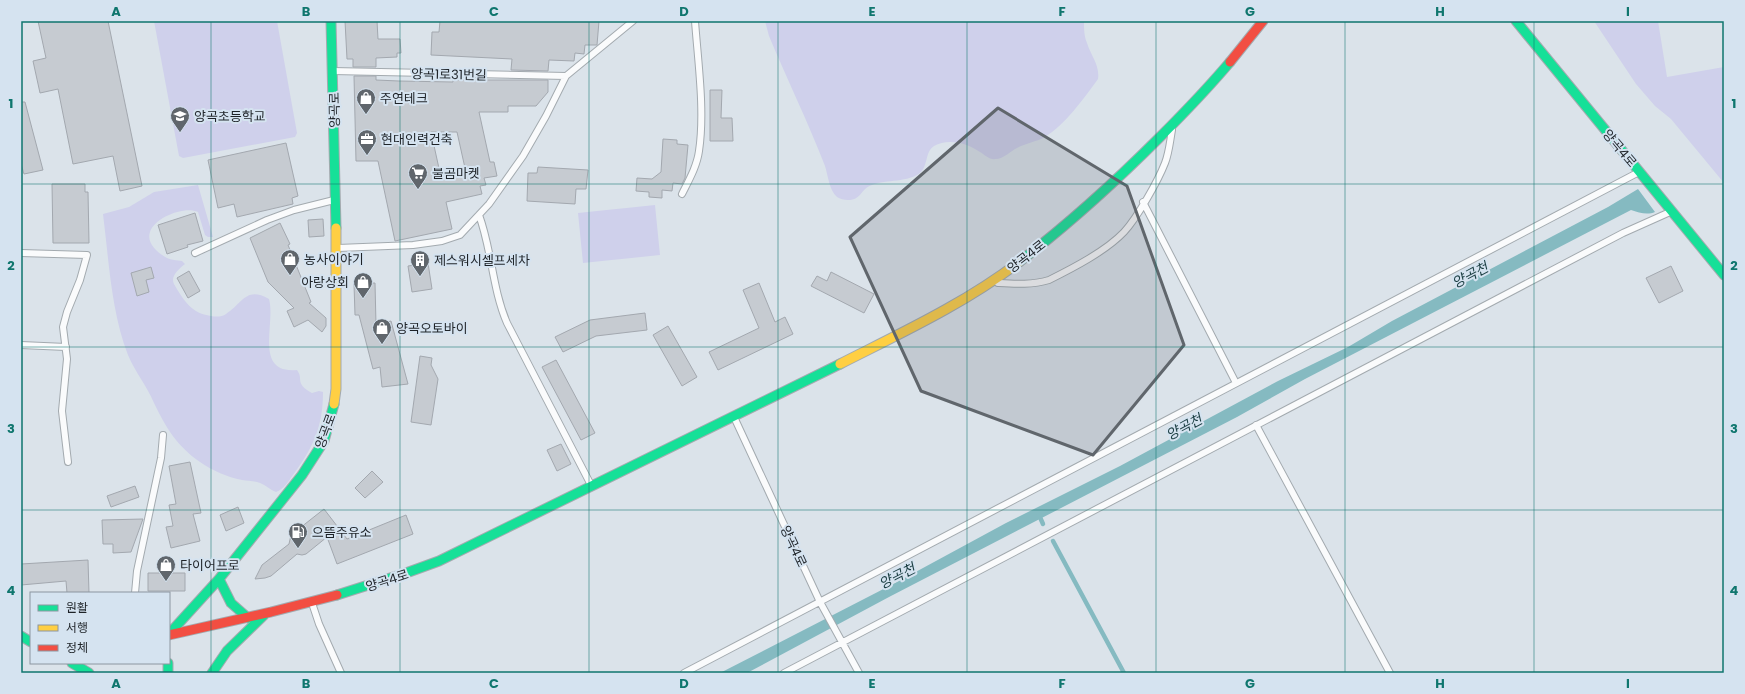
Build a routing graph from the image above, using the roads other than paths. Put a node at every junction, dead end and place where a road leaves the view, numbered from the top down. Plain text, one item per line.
1 (331, 21) edge
2 (633, 21) edge
3 (695, 21) edge
4 (1263, 21) edge
5 (1516, 21) edge
6 (333, 71) junction
7 (566, 76) junction
8 (1173, 124) junction
9 (1640, 171) junction
10 (682, 194) dead end
11 (336, 200) junction
12 (1144, 202) junction
13 (1673, 211) junction
14 (479, 215) junction
15 (337, 248) junction
16 (21, 253) edge
17 (195, 253) dead end
18 (1724, 275) edge
19 (991, 283) junction
20 (21, 346) edge
21 (66, 347) junction
22 (1236, 384) junction
23 (734, 417) junction
24 (1256, 425) junction
25 (163, 435) dead end
26 (68, 462) dead end
27 (592, 486) junction
28 (219, 579) junction
29 (135, 592) edge
30 (312, 601) junction
31 (820, 602) junction
32 (264, 615) junction
33 (248, 618) junction
34 (170, 634) edge
35 (170, 635) edge
36 (21, 636) edge
37 (30, 641) edge
38 (842, 643) junction
39 (74, 664) edge
40 (89, 673) edge
41 (212, 673) edge
42 (341, 673) edge
43 (684, 673) edge
44 (784, 673) edge
45 (858, 673) edge
46 (1390, 673) edge

1 - 6 main road, 양곡로
2 - 7 lane
3 - 10 lane
4 - 8 main road, 양곡4로
5 - 9 main road, 양곡4로
6 - 7 lane, 양곡1로31번길
6 - 11 main road, 양곡로
7 - 14 lane
8 - 12 lane
8 - 19 main road, 양곡4로
9 - 13 main road, 양곡4로
9 - 22 lane
11 - 15 main road, 양곡로
11 - 17 lane
12 - 19 lane
12 - 22 lane
13 - 18 main road, 양곡4로
13 - 24 lane
14 - 15 lane
14 - 27 lane
15 - 28 main road, 양곡로
16 - 21 lane
19 - 23 main road, 양곡4로
20 - 21 lane
21 - 26 lane
22 - 31 lane
23 - 27 main road, 양곡4로
23 - 31 lane, 양곡4로
24 - 38 lane
24 - 46 lane
25 - 29 lane
27 - 30 main road, 양곡4로
28 - 33 main road
28 - 34 main road, 양곡로
30 - 32 main road, 양곡4로
30 - 42 lane
31 - 38 lane, 양곡4로
31 - 43 lane
32 - 33 main road, 양곡4로
32 - 41 main road
33 - 35 main road, 양곡4로
36 - 37 main road
38 - 44 lane
38 - 45 lane, 양곡4로
39 - 40 main road

